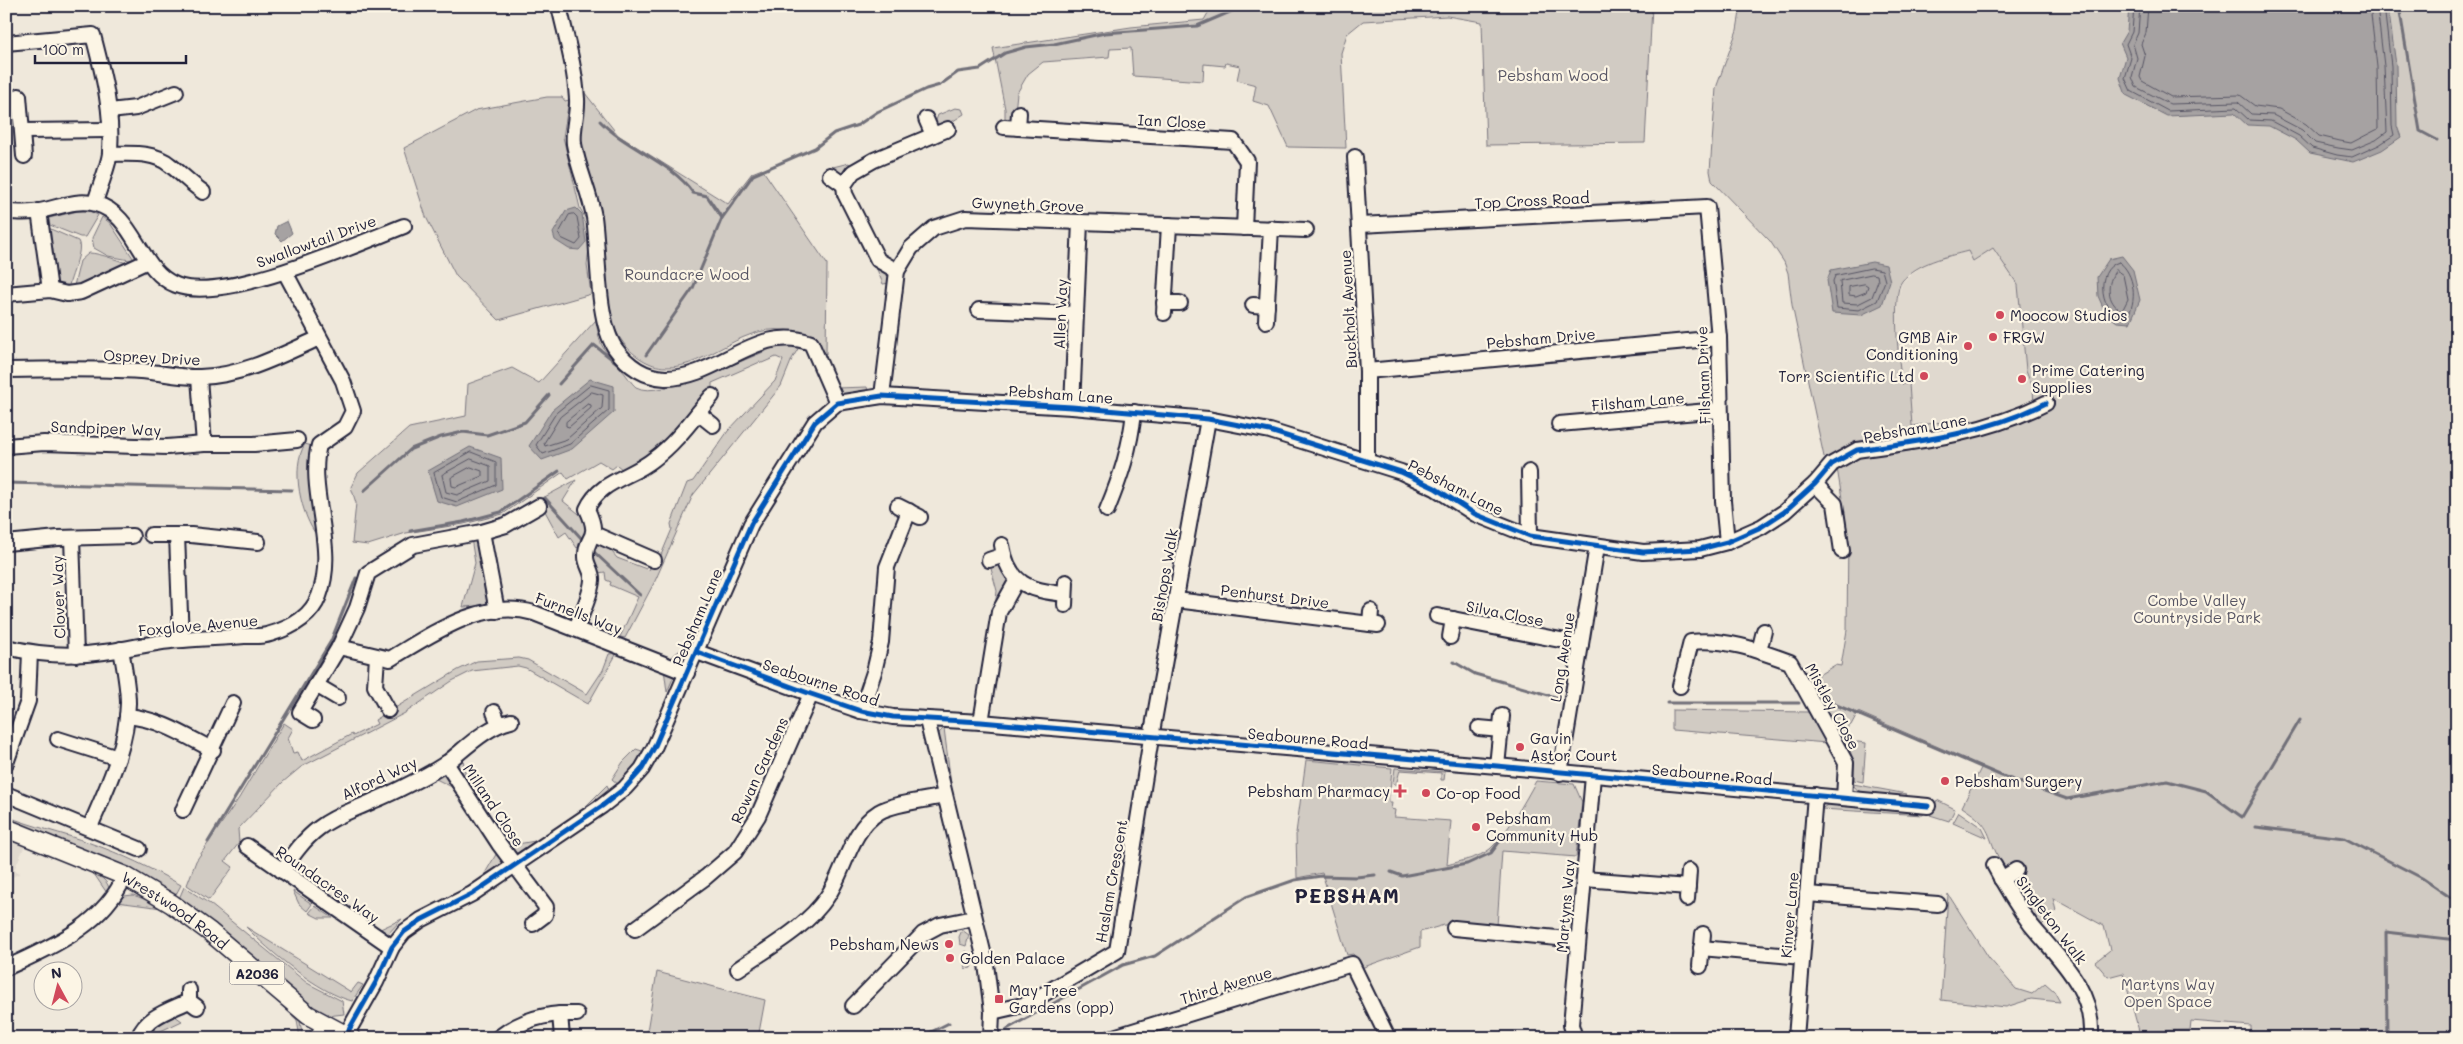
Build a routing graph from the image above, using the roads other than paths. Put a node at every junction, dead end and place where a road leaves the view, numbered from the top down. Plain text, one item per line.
1 (559, 6) edge
2 (6, 43) edge
3 (176, 92) dead end
4 (19, 96) dead end
5 (110, 112) junction
6 (1019, 113) dead end
7 (926, 119) dead end
8 (948, 129) dead end
9 (109, 130) junction
10 (23, 131) junction
11 (933, 135) junction
12 (110, 154) junction
13 (24, 156) dead end
14 (1354, 157) dead end
15 (830, 175) dead end
16 (844, 184) junction
17 (203, 192) dead end
18 (95, 204) junction
19 (1707, 206) joint
20 (39, 211) junction
21 (6, 212) edge
22 (1080, 222) junction
23 (1169, 225) junction
24 (1360, 225) junction
25 (404, 226) dead end
26 (1244, 228) junction
27 (1271, 228) junction
28 (1306, 230) dead end
29 (148, 261) junction
30 (285, 272) junction
31 (897, 272) junction
32 (50, 290) junction
33 (6, 294) edge
34 (1180, 303) dead end
35 (1253, 305) dead end
36 (1267, 306) junction
37 (987, 307) dead end
38 (1076, 314) junction
39 (1266, 321) dead end
40 (319, 338) junction
41 (1719, 338) junction
42 (6, 370) edge
43 (1367, 371) junction
44 (200, 378) junction
45 (712, 396) dead end
46 (882, 396) junction
47 (2046, 402) dead end
48 (837, 403) junction
49 (1072, 407) junction
50 (1720, 410) junction
51 (1134, 412) junction
52 (698, 413) junction
53 (1208, 419) junction
54 (1559, 424) dead end
55 (713, 425) dead end
56 (297, 440) dead end
57 (204, 444) junction
58 (6, 446) edge
59 (1367, 460) junction
60 (1529, 472) dead end
61 (1815, 484) junction
62 (539, 506) dead end
63 (1108, 510) dead end
64 (909, 511) dead end
65 (482, 532) junction
66 (594, 534) junction
67 (151, 535) dead end
68 (178, 535) junction
69 (132, 536) dead end
70 (1530, 536) junction
71 (72, 538) junction
72 (258, 542) dead end
73 (1727, 542) junction
74 (1837, 542) dead end
75 (6, 543) edge
76 (1597, 546) junction
77 (654, 560) dead end
78 (989, 560) dead end
79 (1016, 580) junction
80 (1065, 594) dead end
81 (1176, 600) junction
82 (497, 611) junction
83 (1437, 616) dead end
84 (1453, 619) junction
85 (1373, 620) dead end
86 (576, 629) junction
87 (1764, 631) dead end
88 (1450, 637) dead end
89 (182, 640) junction
90 (1581, 644) junction
91 (6, 647) edge
92 (339, 648) junction
93 (121, 650) junction
94 (1759, 651) junction
95 (30, 652) junction
96 (696, 652) junction
97 (76, 655) junction
98 (377, 658) junction
99 (687, 673) junction
100 (316, 685) junction
101 (1680, 686) dead end
102 (811, 694) junction
103 (338, 698) dead end
104 (233, 703) dead end
105 (388, 710) dead end
106 (861, 711) junction
107 (127, 716) junction
108 (501, 719) dead end
109 (313, 720) dead end
110 (928, 720) junction
111 (981, 722) junction
112 (1479, 728) dead end
113 (1151, 737) junction
114 (58, 739) dead end
115 (213, 750) junction
116 (118, 758) junction
117 (6, 763) edge
118 (446, 763) junction
119 (1497, 766) junction
120 (1560, 773) junction
121 (1593, 776) junction
122 (6, 794) edge
123 (1816, 795) junction
124 (945, 796) junction
125 (1844, 798) junction
126 (1928, 806) dead end
127 (183, 810) dead end
128 (90, 827) junction
129 (6, 828) edge
130 (247, 846) dead end
131 (139, 849) dead end
132 (1994, 865) dead end
133 (515, 866) junction
134 (2016, 870) dead end
135 (282, 871) junction
136 (1689, 871) dead end
137 (125, 876) junction
138 (1584, 879) junction
139 (2002, 879) junction
140 (1807, 894) junction
141 (1938, 904) dead end
142 (974, 918) junction
143 (533, 924) dead end
144 (635, 929) dead end
145 (1462, 933) dead end
146 (1578, 940) junction
147 (392, 947) junction
148 (1802, 956) junction
149 (1700, 966) dead end
150 (6, 968) edge
151 (738, 969) dead end
152 (192, 999) dead end
153 (856, 1000) dead end
154 (992, 1012) junction
155 (560, 1014) junction
156 (577, 1014) dead end
157 (321, 1031) edge
158 (349, 1036) edge
159 (138, 1038) edge
160 (498, 1038) edge
161 (562, 1038) edge
162 (991, 1038) edge
163 (1110, 1038) edge
164 (1388, 1038) edge
165 (1575, 1038) edge
166 (1796, 1038) edge
167 (2091, 1038) edge

1 - 48 street
2 - 5 street
3 - 5 street
4 - 10 street
5 - 9 street
6 - 26 street, Ian Close
7 - 11 street
8 - 11 street
9 - 10 street
9 - 12 street
10 - 13 street
11 - 16 street
12 - 17 street
12 - 18 street
14 - 24 street, Buckholt Avenue
15 - 16 street
16 - 31 street
18 - 20 street, Swallowtail Drive
18 - 29 street, Swallowtail Drive
19 - 24 street, Top Cross Road
19 - 41 street, Filsham Drive
20 - 21 street, Swallowtail Drive
20 - 32 street
22 - 23 street, Gwyneth Grove
22 - 31 street, Gwyneth Grove
22 - 38 street, Allen Way
23 - 26 street, Gwyneth Grove
23 - 34 street
24 - 43 street, Buckholt Avenue
25 - 30 street, Swallowtail Drive
26 - 27 street, Gwyneth Grove
27 - 28 street, Gwyneth Grove
27 - 36 street
29 - 30 street, Swallowtail Drive
29 - 32 street
30 - 40 street, Foxglove Avenue
31 - 46 street, Gwyneth Grove
32 - 33 street
35 - 36 street
36 - 39 street
37 - 38 street
38 - 49 street, Allen Way
40 - 44 street, Osprey Drive
40 - 89 street, Foxglove Avenue
41 - 43 street, Pebsham Drive
41 - 50 street, Filsham Drive
42 - 44 street, Osprey Drive
43 - 59 street, Buckholt Avenue
44 - 57 street
45 - 52 street
46 - 48 street, Pebsham Lane
46 - 49 street, Pebsham Lane
47 - 61 street, Pebsham Lane
48 - 96 street, Pebsham Lane
49 - 51 street, Pebsham Lane
50 - 54 street, Filsham Lane
50 - 73 street, Filsham Drive
51 - 53 street, Pebsham Lane
51 - 63 street
52 - 55 street
52 - 66 street
53 - 59 street, Pebsham Lane
53 - 81 street, Bishops Walk
56 - 57 street, Sandpiper Way
57 - 58 street, Sandpiper Way
59 - 70 street, Pebsham Lane
60 - 70 street
61 - 73 street, Pebsham Lane
61 - 74 street
62 - 65 street
64 - 106 street
65 - 82 street
65 - 92 street
66 - 77 street
66 - 86 street
67 - 68 street
68 - 72 street
68 - 89 street
69 - 71 street, Clover Way
70 - 76 street, Pebsham Lane
71 - 75 street, Clover Way
71 - 97 street, Clover Way
73 - 76 street, Pebsham Lane
76 - 90 street, Long Avenue
78 - 79 street
79 - 80 street
79 - 111 street
81 - 85 street, Penhurst Drive
81 - 113 street, Bishops Walk
82 - 86 street, Furnells Way
82 - 98 street, Furnells Way
83 - 84 street, Silva Close
84 - 88 street, Silva Close
84 - 90 street, Silva Close
86 - 99 street, Furnells Way
87 - 94 street
89 - 93 street, Foxglove Avenue
90 - 120 street, Long Avenue
91 - 95 street, Foxglove Avenue
92 - 98 street, Furnells Way
92 - 100 street
93 - 97 street, Foxglove Avenue
93 - 107 street
94 - 101 street, Mistley Close
94 - 125 street, Mistley Close
95 - 97 street, Foxglove Avenue
95 - 117 street
96 - 99 street, Pebsham Lane
96 - 102 street, Seabourne Road
98 - 105 street
99 - 133 street, Pebsham Lane
100 - 103 street
100 - 109 street
102 - 106 street, Seabourne Road
102 - 144 street, Rowan Gardens
104 - 115 street
106 - 110 street, Seabourne Road
107 - 115 street
107 - 116 street
108 - 118 street, Alford Way
110 - 111 street, Seabourne Road
110 - 124 street
111 - 113 street, Seabourne Road
112 - 119 street
113 - 119 street, Seabourne Road
113 - 154 street, Haslam Crescent
114 - 116 street
115 - 127 street
116 - 128 street
118 - 133 street, Milland Close
118 - 135 street, Alford Way
119 - 120 street, Seabourne Road
120 - 121 street, Seabourne Road
121 - 123 street, Seabourne Road
121 - 138 street, Martyns Way
122 - 128 street
123 - 125 street, Seabourne Road
123 - 140 street, Kinver Lane
124 - 142 street
124 - 151 street
125 - 126 street, Seabourne Road
128 - 131 street
129 - 137 main road, Wrestwood Road / A2036
130 - 135 street, Roundacres Way
132 - 139 street, Singleton Walk
133 - 143 street, Milland Close
133 - 147 street, Pebsham Lane
134 - 139 street, Singleton Walk
135 - 147 street, Roundacres Way
136 - 138 street
137 - 150 street
137 - 157 main road, Wrestwood Road / A2036
138 - 146 street, Martyns Way
139 - 167 street, Singleton Walk
140 - 141 street
140 - 148 street, Kinver Lane
142 - 153 street
142 - 154 street
145 - 146 street
146 - 165 street, Martyns Way
147 - 158 street, Pebsham Lane
148 - 149 street
148 - 166 street, Kinver Lane
152 - 159 street
154 - 162 street
155 - 156 street
155 - 160 street
155 - 161 street
157 - 158 main road, Wrestwood Road / A2036
163 - 164 street, Third Avenue

